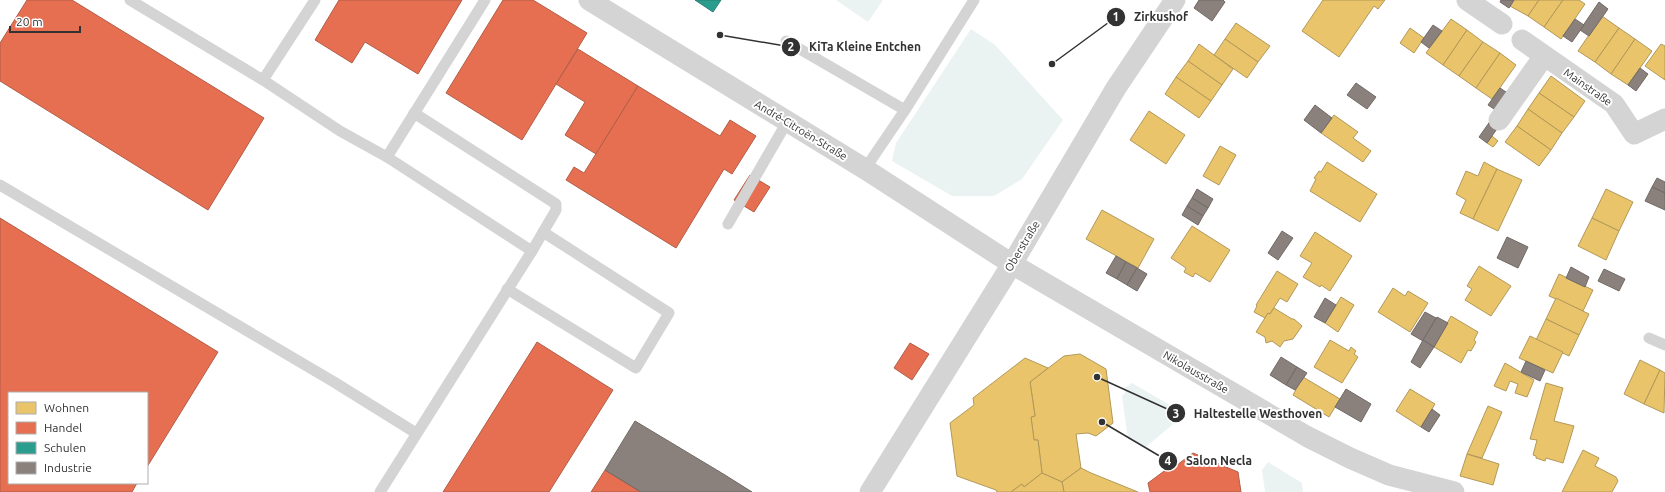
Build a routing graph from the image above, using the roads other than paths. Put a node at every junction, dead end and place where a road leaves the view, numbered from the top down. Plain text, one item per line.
1 (130, 0) edge
2 (315, 0) edge
3 (485, 0) edge
4 (589, 0) edge
5 (974, 0) edge
6 (1175, 0) edge
7 (1467, 0) edge
8 (1502, 24) dead end
9 (1522, 40) dead end
10 (786, 41) dead end
11 (1544, 56) junction
12 (263, 80) junction
13 (905, 110) junction
14 (414, 113) junction
15 (1665, 119) edge
16 (1499, 120) dead end
17 (787, 122) junction
18 (387, 157) junction
19 (865, 169) junction
20 (0, 185) edge
21 (728, 224) dead end
22 (543, 232) junction
23 (532, 251) junction
24 (1012, 264) junction
25 (507, 289) junction
26 (1649, 338) dead end
27 (1665, 345) edge
28 (416, 433) junction
29 (1387, 483) edge
30 (380, 492) edge
31 (870, 492) edge
32 (1454, 492) edge

1 - 12 lane
2 - 12 lane
3 - 14 lane
4 - 17 street, André-Citroën-Straße
5 - 13 lane
6 - 24 street, Oberstraße
7 - 8 street
9 - 11 street, Mainstraße
10 - 13 lane
11 - 15 street, Mainstraße
11 - 16 street
12 - 18 lane
13 - 19 lane
14 - 18 lane
14 - 22 lane
17 - 19 street, André-Citroën-Straße
17 - 21 lane
18 - 23 lane
19 - 24 street, André-Citroën-Straße
20 - 28 lane
22 - 23 lane
22 - 25 lane
23 - 25 lane
24 - 29 street, Nikolausstraße
24 - 31 street, Oberstraße
25 - 28 lane
26 - 27 lane
28 - 30 lane
29 - 32 street, Nikolausstraße

